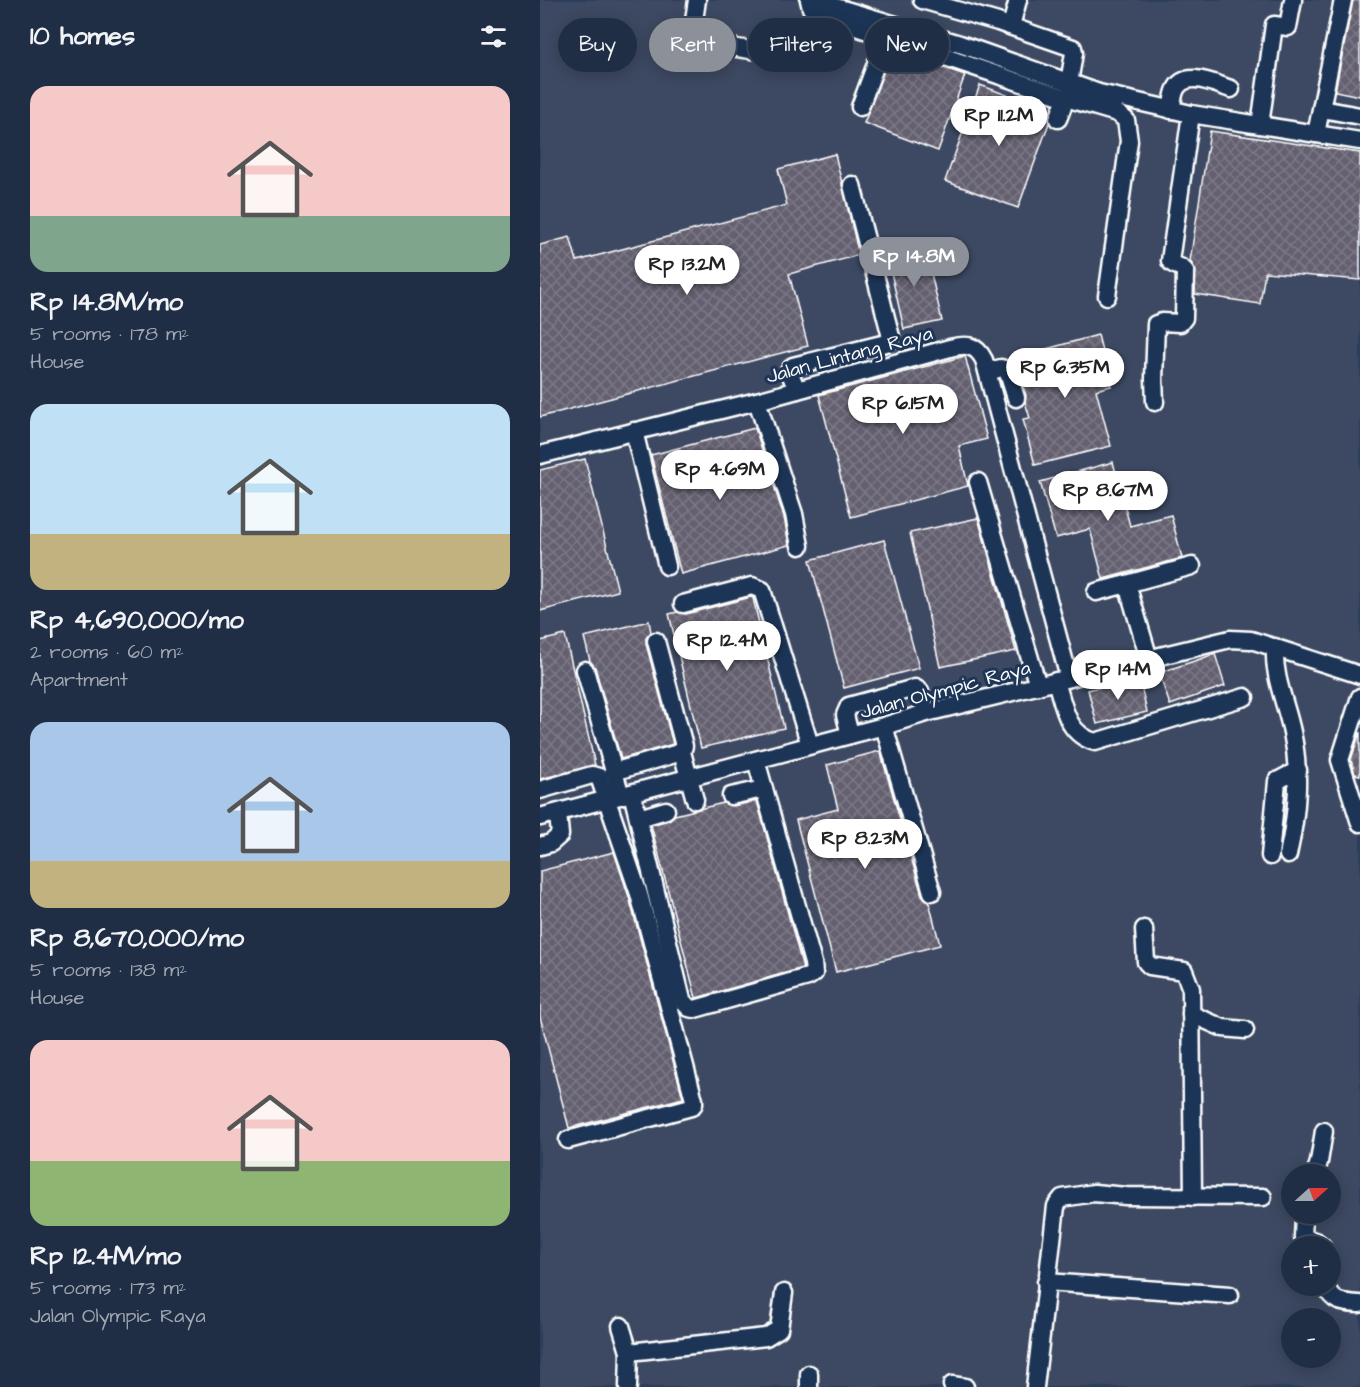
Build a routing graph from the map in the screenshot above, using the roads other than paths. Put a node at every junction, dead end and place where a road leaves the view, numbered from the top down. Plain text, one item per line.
1 (697, 0) edge
2 (811, 0) edge
3 (922, 0) edge
4 (1018, 0) edge
5 (1293, 0) edge
6 (1343, 0) edge
7 (1011, 26) junction
8 (865, 30) edge
9 (748, 49) edge
10 (949, 56) edge
11 (873, 72) edge
12 (1231, 89) dead end
13 (1075, 93) junction
14 (860, 107) dead end
15 (1322, 109) junction
16 (1171, 110) junction
17 (1191, 114) junction
18 (1360, 116) edge
19 (1058, 119) dead end
20 (1260, 125) junction
21 (1316, 134) junction
22 (1360, 141) edge
23 (852, 185) dead end
24 (1107, 296) dead end
25 (988, 372) junction
26 (797, 390) junction
27 (1016, 398) dead end
28 (757, 401) junction
29 (1155, 402) dead end
30 (634, 431) junction
31 (540, 455) edge
32 (978, 482) dead end
33 (800, 546) dead end
34 (668, 566) dead end
35 (1192, 566) dead end
36 (1126, 584) junction
37 (1096, 592) dead end
38 (683, 604) dead end
39 (656, 641) dead end
40 (1275, 647) junction
41 (1149, 659) junction
42 (585, 670) dead end
43 (1360, 675) edge
44 (1062, 679) junction
45 (1038, 686) junction
46 (1245, 697) dead end
47 (1360, 697) edge
48 (926, 713) junction
49 (884, 726) junction
50 (850, 735) junction
51 (810, 745) junction
52 (682, 753) junction
53 (756, 760) junction
54 (1298, 770) junction
55 (613, 772) junction
56 (689, 778) junction
57 (763, 789) junction
58 (540, 790) edge
59 (731, 796) dead end
60 (619, 797) junction
61 (695, 800) dead end
62 (666, 810) dead end
63 (558, 813) junction
64 (540, 817) edge
65 (639, 818) junction
66 (1360, 823) edge
67 (540, 846) edge
68 (1288, 855) dead end
69 (1270, 856) dead end
70 (932, 892) dead end
71 (1144, 929) dead end
72 (1191, 1014) junction
73 (1245, 1030) dead end
74 (1324, 1131) dead end
75 (568, 1140) dead end
76 (1317, 1164) edge
77 (1193, 1197) junction
78 (1263, 1197) dead end
79 (1046, 1282) junction
80 (784, 1293) dead end
81 (1230, 1295) dead end
82 (1331, 1296) edge
83 (1360, 1304) edge
84 (621, 1326) dead end
85 (629, 1352) junction
86 (628, 1387) edge
87 (1035, 1387) edge

1 - 9 street
2 - 8 street
2 - 13 street
3 - 7 street
4 - 7 street
5 - 20 street
6 - 15 street
7 - 13 street
10 - 13 street
11 - 14 street
12 - 16 street
13 - 16 street
13 - 19 street
13 - 24 street
15 - 18 street
15 - 21 street
16 - 17 street
17 - 20 street
17 - 29 street
20 - 21 street
21 - 22 street
23 - 26 street
25 - 26 street, Jalan Lintang Raya
25 - 27 street
25 - 44 street, Jalan Lintang Raya
26 - 28 street, Jalan Lintang Raya
28 - 30 street, Jalan Lintang Raya
28 - 33 street
30 - 31 street, Jalan Lintang Raya
30 - 34 street
32 - 45 street
35 - 36 street
36 - 37 street
36 - 41 street
38 - 51 street
39 - 52 street
40 - 41 street, Jalan Olympic Raya
40 - 43 street, Jalan Olympic Raya
40 - 54 street
41 - 44 street, Jalan Olympic Raya
42 - 55 street
44 - 45 street, Jalan Olympic Raya
44 - 46 street, Jalan Lintang Raya
45 - 48 street, Jalan Olympic Raya
47 - 66 street
48 - 49 street, Jalan Olympic Raya
48 - 50 street
49 - 50 street, Jalan Olympic Raya
49 - 70 street
50 - 51 street, Jalan Olympic Raya
51 - 53 street, Jalan Olympic Raya
52 - 55 street
52 - 56 street
53 - 56 street, Jalan Olympic Raya
53 - 57 street
54 - 68 street
54 - 69 street
55 - 60 street
56 - 60 street, Jalan Olympic Raya
56 - 61 street
57 - 59 street
57 - 65 street
58 - 60 street
60 - 63 street, Jalan Olympic Raya
60 - 65 street
60 - 75 street
62 - 65 street
63 - 64 street, Jalan Olympic Raya
63 - 67 street
71 - 72 street
72 - 73 street
72 - 77 street
74 - 76 street
77 - 78 street
77 - 79 street
79 - 81 street
79 - 87 street
80 - 85 street
82 - 83 street
84 - 85 street
85 - 86 street

